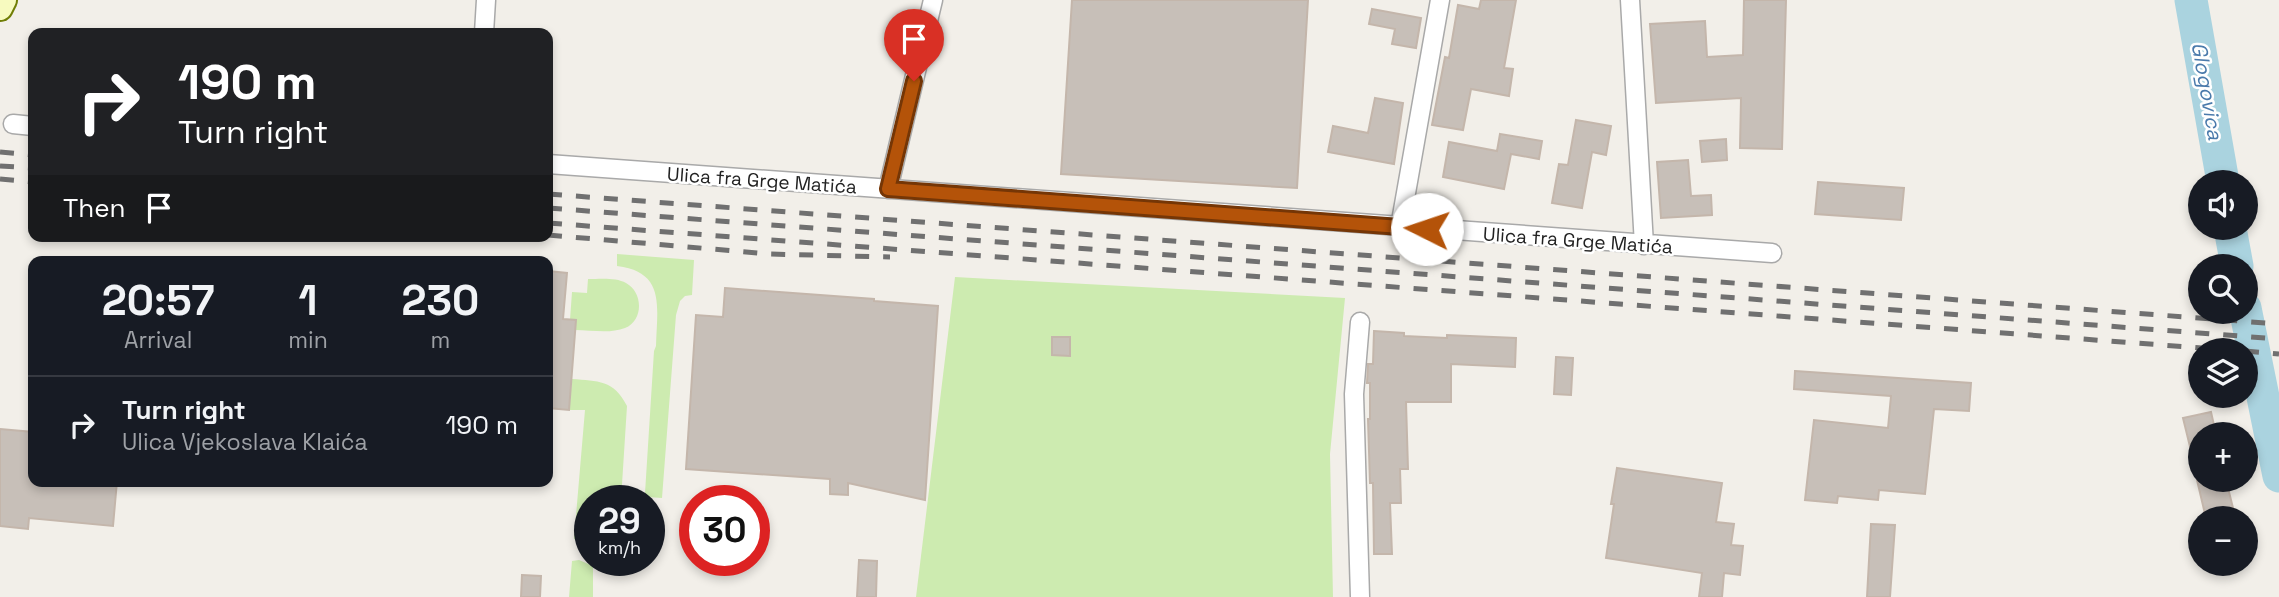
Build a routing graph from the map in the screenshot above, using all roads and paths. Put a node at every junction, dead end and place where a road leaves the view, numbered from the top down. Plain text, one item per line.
1 (4, 0) edge
2 (486, 0) edge
3 (933, 0) edge
4 (1440, 0) edge
5 (1630, 0) edge
6 (0, 8) edge
7 (484, 28) edge
8 (13, 124) dead end
9 (28, 126) edge
10 (553, 164) edge
11 (888, 189) junction
12 (1400, 227) junction
13 (1644, 246) junction
14 (1772, 253) dead end
15 (1360, 322) dead end
16 (1360, 597) edge

1 - 6 main road
2 - 7 street
3 - 11 street
4 - 12 street
5 - 13 street
8 - 9 street
10 - 11 street, Ulica fra Grge Matića
11 - 12 street, Ulica fra Grge Matića
12 - 13 street, Ulica fra Grge Matića
13 - 14 street, Ulica fra Grge Matića
15 - 16 street

